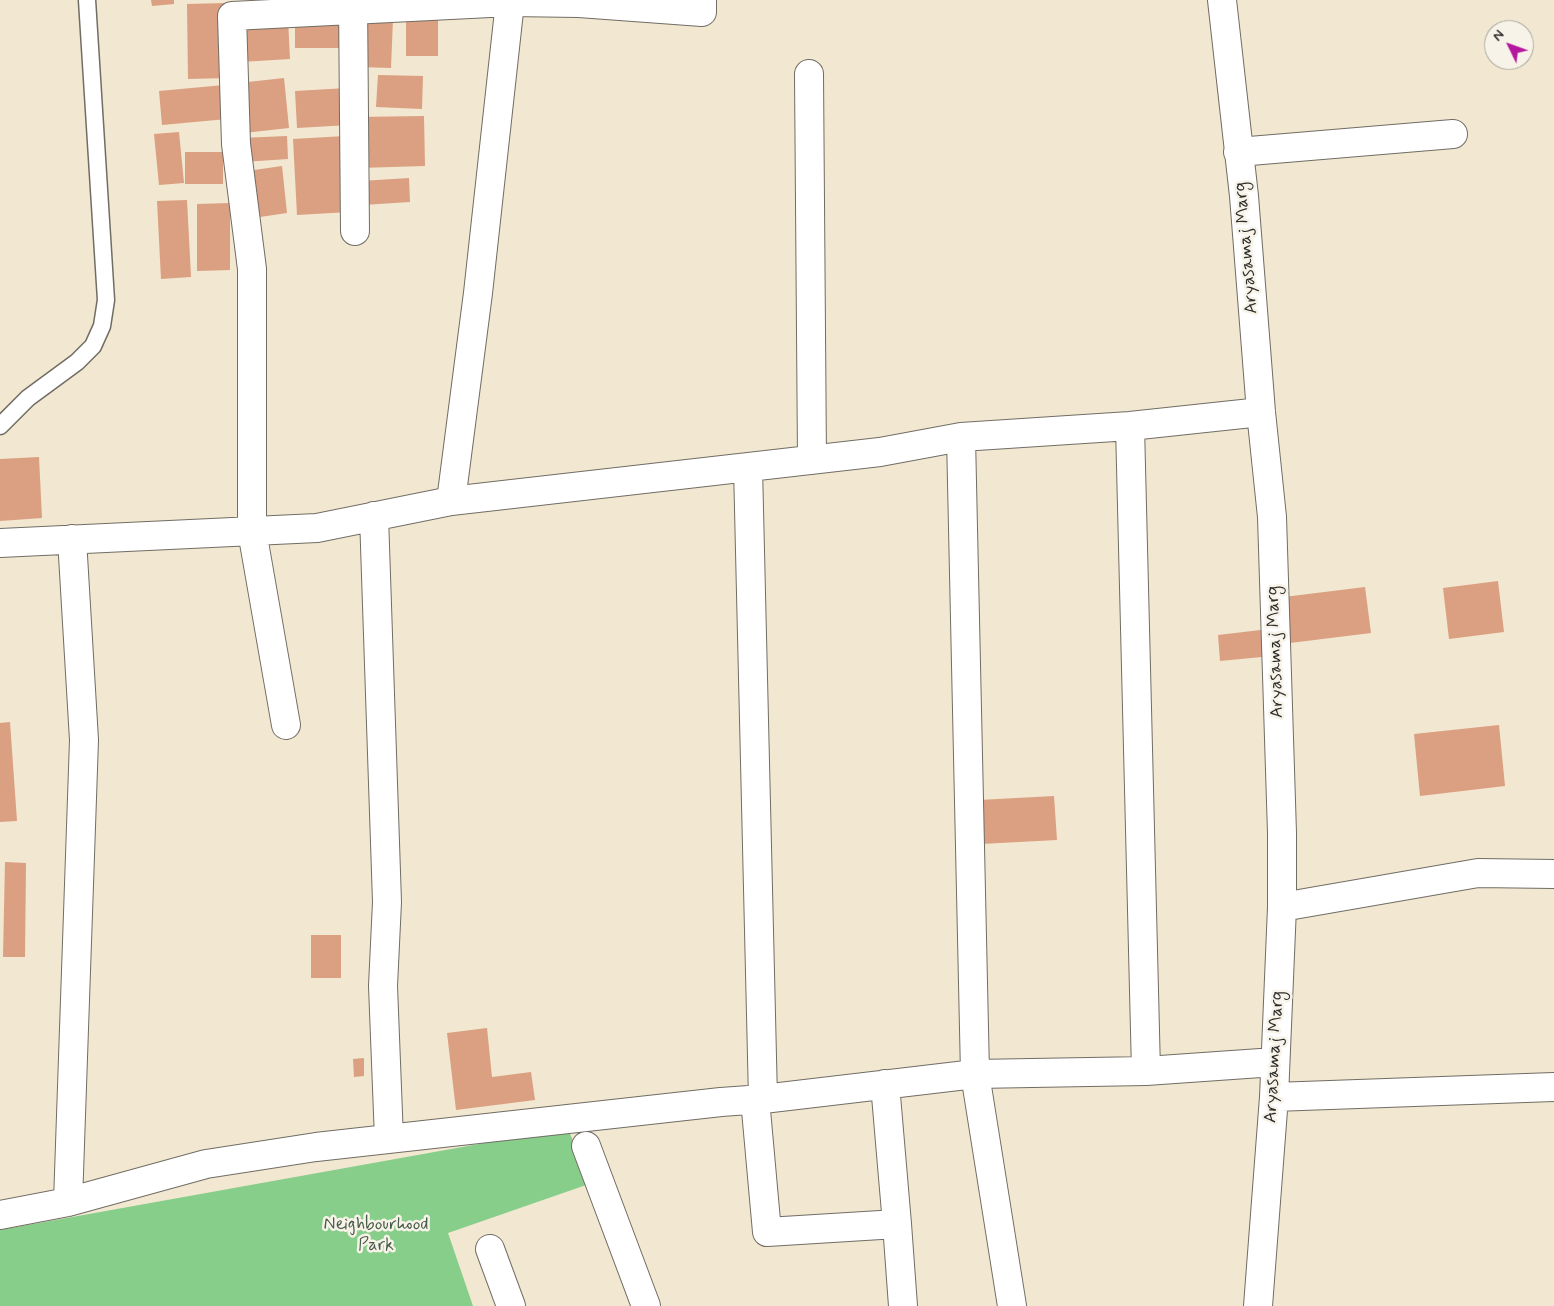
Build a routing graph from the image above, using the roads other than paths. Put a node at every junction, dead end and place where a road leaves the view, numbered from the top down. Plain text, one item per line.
1 (86, 0) edge
2 (702, 0) edge
3 (1222, 0) edge
4 (474, 2) edge
5 (510, 2) junction
6 (353, 5) edge
7 (809, 74) dead end
8 (1453, 134) dead end
9 (1238, 152) junction
10 (355, 231) dead end
11 (1261, 412) junction
12 (0, 426) edge
13 (1130, 426) junction
14 (961, 436) junction
15 (812, 460) junction
16 (748, 467) junction
17 (451, 502) junction
18 (374, 516) junction
19 (252, 531) junction
20 (72, 540) junction
21 (0, 542) edge
22 (286, 725) dead end
23 (1554, 874) edge
24 (1282, 907) junction
25 (1275, 1062) junction
26 (1146, 1071) junction
27 (975, 1074) junction
28 (885, 1084) junction
29 (1554, 1086) edge
30 (1274, 1097) junction
31 (759, 1099) junction
32 (389, 1139) junction
33 (586, 1146) dead end
34 (68, 1202) junction
35 (0, 1215) edge
36 (898, 1224) junction
37 (490, 1249) dead end
38 (511, 1306) edge
39 (646, 1306) edge
40 (903, 1306) edge
41 (1012, 1306) edge
42 (1258, 1306) edge

1 - 12 lane
2 - 5 street
3 - 9 street, Aryasamaj Marg
4 - 5 street
4 - 6 street
5 - 17 street
6 - 10 street
6 - 19 street
7 - 15 street
8 - 9 street
9 - 11 street, Aryasamaj Marg
11 - 13 street
11 - 24 street, Aryasamaj Marg
13 - 14 street
13 - 26 street
14 - 15 street
14 - 27 street
15 - 16 street
16 - 17 street
16 - 31 street
17 - 18 street
18 - 19 street
18 - 32 street
19 - 20 street
19 - 22 street
20 - 21 street
20 - 34 street
23 - 24 street
24 - 25 street, Aryasamaj Marg
25 - 26 street
25 - 30 street, Aryasamaj Marg
26 - 27 street
27 - 28 street
27 - 41 street
28 - 31 street
28 - 36 street
29 - 30 street
30 - 42 street, Aryasamaj Marg
31 - 32 street
31 - 36 street
32 - 34 street
33 - 39 street
34 - 35 street
36 - 40 street
37 - 38 street

